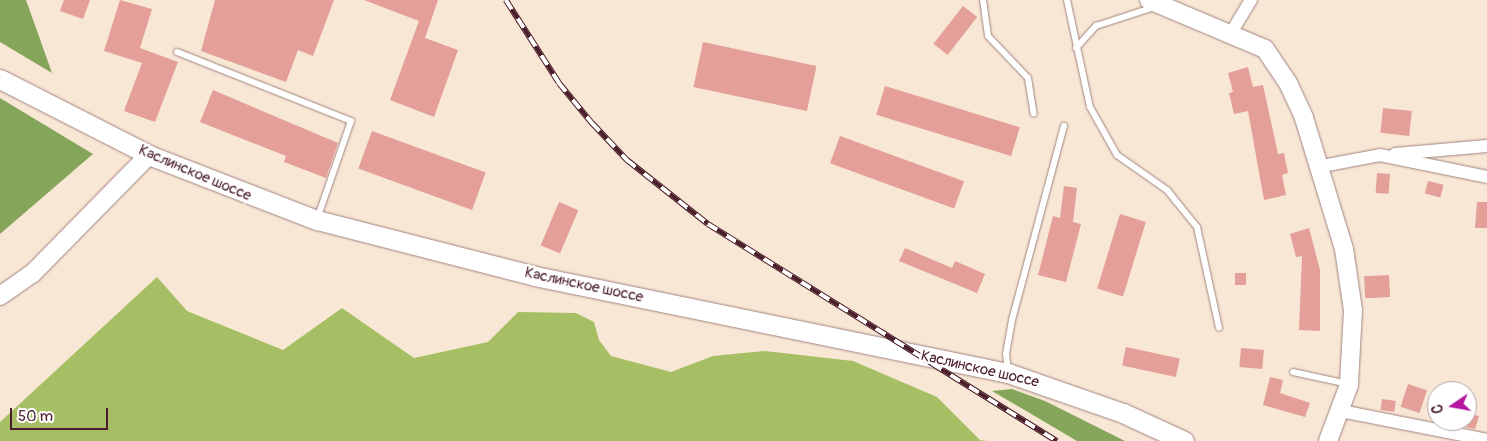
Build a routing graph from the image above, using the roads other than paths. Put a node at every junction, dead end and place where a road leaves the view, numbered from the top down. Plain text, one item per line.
1 (983, 0) edge
2 (1067, 0) edge
3 (1250, 0) edge
4 (1155, 2) edge
5 (1230, 33) junction
6 (1076, 48) junction
7 (177, 52) dead end
8 (0, 79) edge
9 (1034, 114) dead end
10 (1064, 126) dead end
11 (1487, 146) edge
12 (149, 155) junction
13 (1380, 155) junction
14 (1322, 166) junction
15 (1487, 177) edge
16 (317, 220) junction
17 (0, 296) edge
18 (1219, 328) dead end
19 (1008, 372) junction
20 (1293, 372) dead end
21 (1349, 385) junction
22 (1341, 411) junction
23 (1487, 440) edge
24 (1184, 441) edge
25 (1328, 441) edge

1 - 9 lane
2 - 6 lane
3 - 5 street
4 - 5 street
4 - 6 lane
5 - 14 street
6 - 18 lane
7 - 16 lane
8 - 12 main road, Каслинское шоссе
10 - 19 lane
11 - 13 street
12 - 16 main road, Каслинское шоссе
12 - 17 street
13 - 14 street
13 - 15 street
14 - 21 street
16 - 19 main road, Каслинское шоссе
19 - 24 main road, Каслинское шоссе
20 - 21 lane
21 - 22 street
22 - 23 street
22 - 25 street

